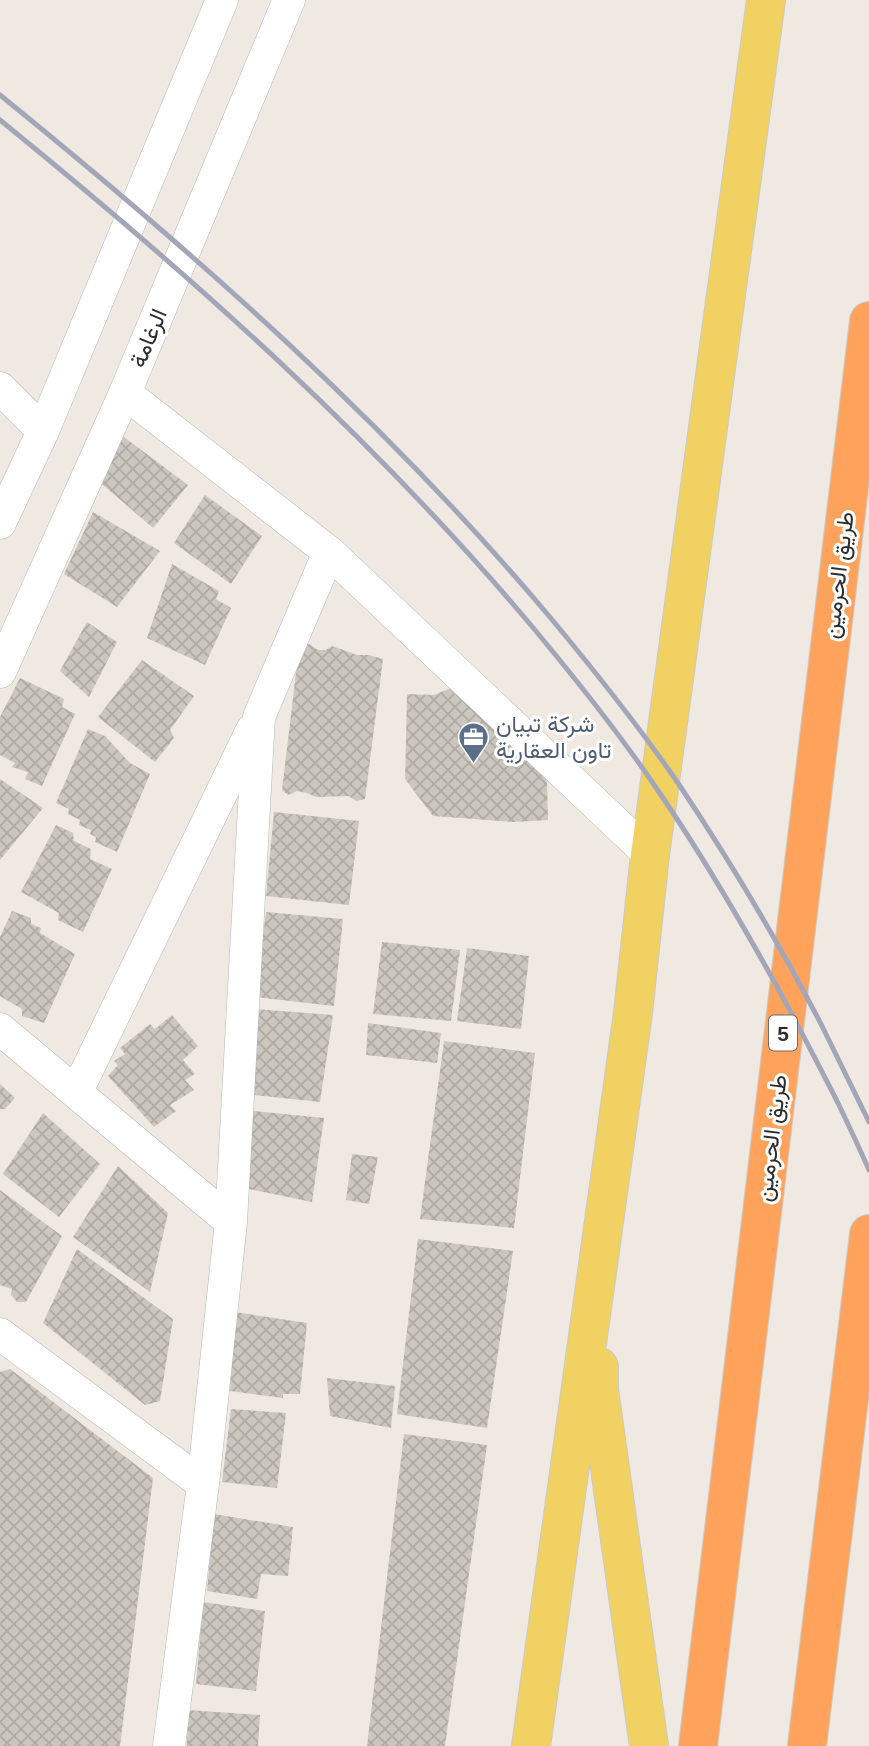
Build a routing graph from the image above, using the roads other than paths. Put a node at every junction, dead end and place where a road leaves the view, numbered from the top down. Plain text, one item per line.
1 (222, 0) edge
2 (289, 0) edge
3 (766, 0) edge
4 (869, 321) edge
5 (0, 388) edge
6 (125, 393) junction
7 (43, 431) junction
8 (0, 523) edge
9 (329, 552) junction
10 (0, 672) edge
11 (261, 712) junction
12 (650, 855) junction
13 (0, 1029) edge
14 (77, 1091) junction
15 (231, 1222) junction
16 (869, 1234) edge
17 (597, 1270) junction
18 (0, 1334) edge
19 (203, 1484) junction
20 (169, 1746) edge
21 (531, 1746) edge
22 (649, 1746) edge
23 (698, 1746) edge
24 (807, 1746) edge

1 - 7 street
2 - 6 street, الرغامة
3 - 12 main road
4 - 23 highway, طريق الحرمين / 5
5 - 7 street
6 - 9 street
6 - 10 street, الرغامة
7 - 8 street
9 - 11 street
9 - 12 street
11 - 14 street
11 - 15 street
12 - 17 main road
13 - 14 street
14 - 15 street
15 - 19 street
16 - 24 highway
17 - 21 main road
17 - 22 main road
18 - 19 street
19 - 20 street

